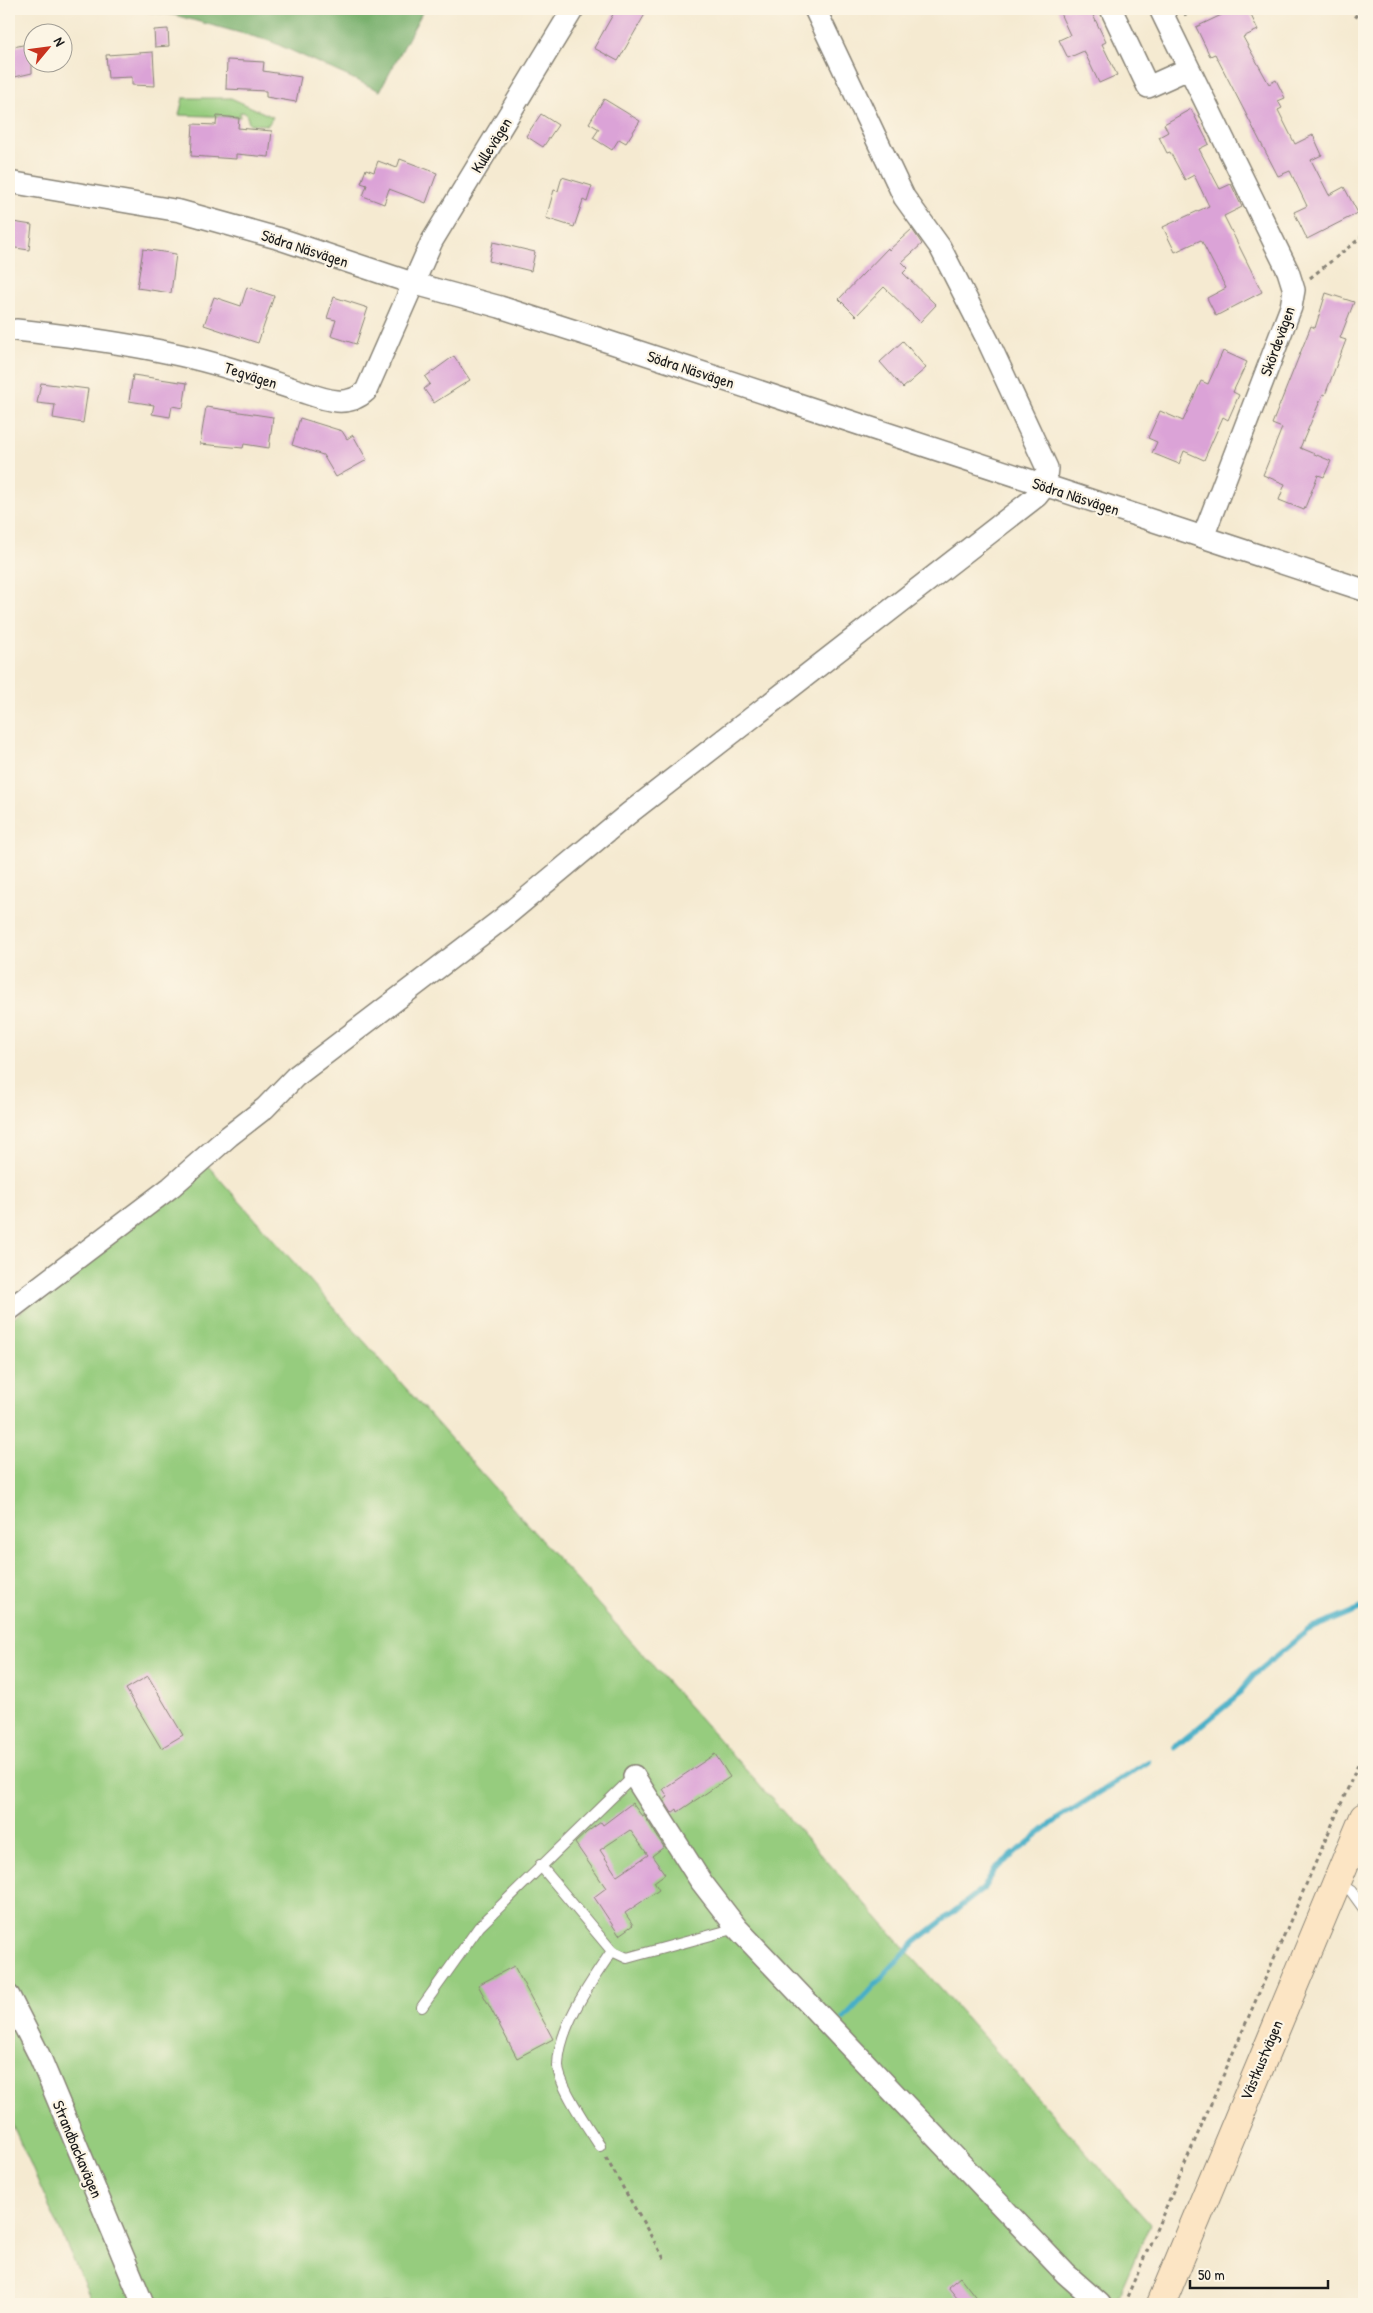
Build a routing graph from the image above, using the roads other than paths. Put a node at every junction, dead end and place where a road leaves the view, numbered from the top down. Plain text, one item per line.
1 (574, 9) edge
2 (815, 9) edge
3 (1111, 9) edge
4 (1160, 9) edge
5 (1188, 69) junction
6 (9, 182) edge
7 (412, 283) junction
8 (16, 330) dead end
9 (1045, 486) junction
10 (1202, 537) junction
11 (1364, 590) edge
12 (9, 1310) edge
13 (634, 1776) joint
14 (1364, 1818) edge
15 (540, 1865) junction
16 (1336, 1882) junction
17 (1364, 1909) edge
18 (737, 1928) junction
19 (612, 1951) junction
20 (9, 1996) edge
21 (422, 2006) dead end
22 (600, 2146) road end
23 (143, 2304) edge
24 (1100, 2304) edge
25 (1161, 2304) edge

1 - 7 street, Kullevägen
2 - 9 street
3 - 5 street
4 - 5 street, Skördevägen
5 - 10 street, Skördevägen
6 - 7 street, Södra Näsvägen
7 - 8 street, Tegvägen
7 - 9 street, Södra Näsvägen
9 - 10 street, Södra Näsvägen
9 - 12 street
10 - 11 street, Södra Näsvägen
13 - 15 lane
13 - 18 street
14 - 16 main road, Västkustvägen
15 - 19 lane
15 - 21 lane
16 - 17 lane
16 - 25 main road, Västkustvägen
18 - 19 lane
18 - 24 street
19 - 22 lane
20 - 23 street, Strandbackavägen

